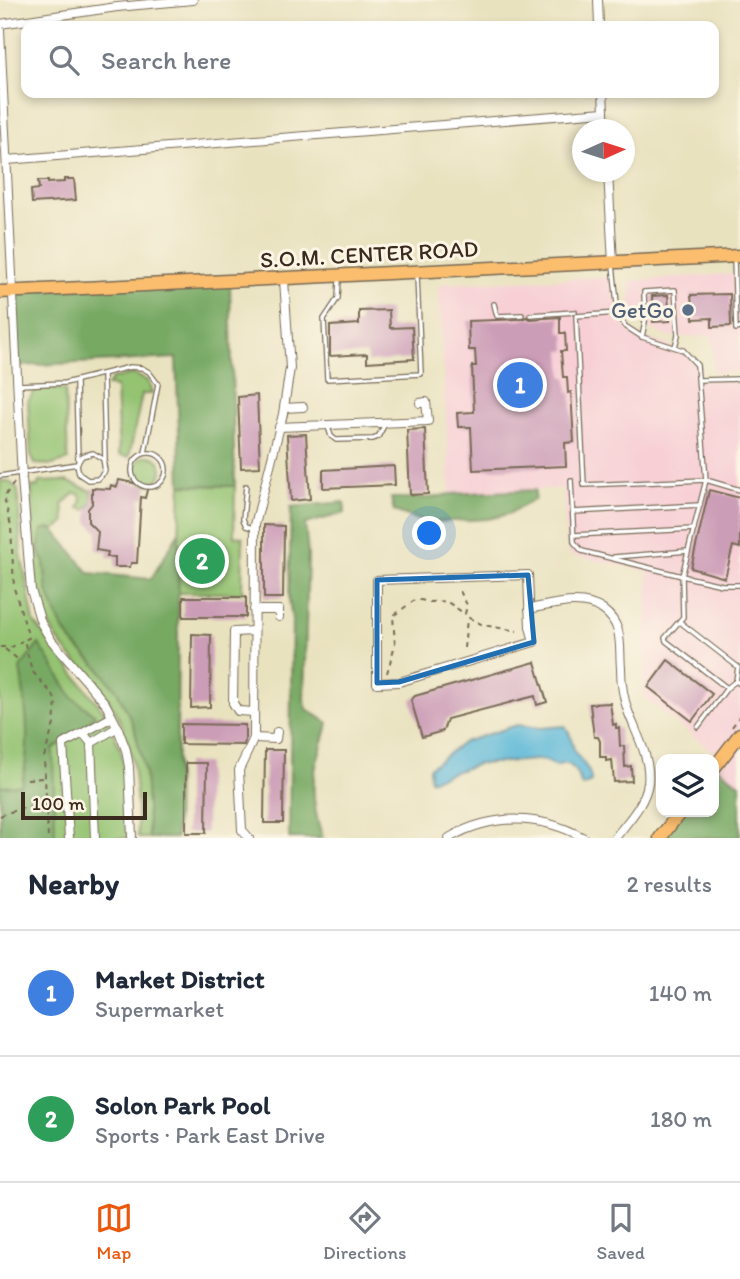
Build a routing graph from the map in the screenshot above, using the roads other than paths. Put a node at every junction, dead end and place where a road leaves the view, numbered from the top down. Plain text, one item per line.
1 (193, 0) edge
2 (598, 0) edge
3 (599, 21) edge
4 (0, 24) edge
5 (0, 30) edge
6 (603, 98) edge
7 (604, 112) junction
8 (2, 117) edge
9 (604, 119) edge
10 (7, 160) junction
11 (609, 182) edge
12 (737, 256) edge
13 (613, 263) junction
14 (417, 273) junction
15 (339, 277) junction
16 (284, 280) junction
17 (14, 291) junction
18 (0, 292) edge
19 (494, 304) dead end
20 (575, 312) dead end
21 (618, 313) junction
22 (530, 314) dead end
23 (522, 315) dead end
24 (740, 328) edge
25 (642, 337) junction
26 (674, 347) junction
27 (103, 375) junction
28 (740, 379) edge
29 (699, 380) junction
30 (76, 382) junction
31 (18, 384) junction
32 (420, 403) dead end
33 (303, 407) dead end
34 (284, 408) junction
35 (386, 422) junction
36 (327, 425) junction
37 (279, 427) junction
38 (145, 453) junction
39 (78, 462) junction
40 (105, 465) junction
41 (22, 474) junction
42 (0, 476) edge
43 (571, 480) dead end
44 (706, 480) junction
45 (246, 486) dead end
46 (740, 490) edge
47 (700, 505) junction
48 (573, 512) junction
49 (255, 528) junction
50 (694, 529) junction
51 (574, 535) junction
52 (688, 551) junction
53 (611, 558) junction
54 (682, 576) junction
55 (740, 585) edge
56 (529, 609) junction
57 (254, 610) junction
58 (279, 617) dead end
59 (680, 622) junction
60 (254, 631) junction
61 (738, 682) edge
62 (727, 688) junction
63 (254, 712) junction
64 (112, 717) junction
65 (118, 727) junction
66 (698, 727) dead end
67 (276, 732) dead end
68 (83, 733) junction
69 (740, 734) edge
70 (254, 738) junction
71 (91, 743) junction
72 (719, 761) edge
73 (676, 817) edge
74 (69, 838) edge
75 (95, 838) edge
76 (132, 838) edge
77 (249, 838) edge
78 (449, 838) edge
79 (584, 838) edge
80 (615, 838) edge
81 (660, 838) edge

1 - 4 street
2 - 3 street
5 - 8 street
6 - 7 street
7 - 9 street
7 - 10 street
8 - 10 street
10 - 17 street
11 - 13 street
12 - 13 main road, S.O.M. CENTER ROAD
12 - 24 lane
13 - 14 main road, S.O.M. CENTER ROAD
13 - 21 lane
14 - 15 main road, S.O.M. CENTER ROAD
14 - 15 lane
15 - 16 main road, S.O.M. CENTER ROAD
16 - 17 main road, S.O.M. CENTER ROAD
16 - 34 street
17 - 18 main road, S.O.M. CENTER ROAD
17 - 31 street
19 - 23 lane
20 - 22 lane
21 - 25 lane
21 - 44 lane
25 - 26 lane
25 - 26 lane
26 - 29 lane
27 - 30 lane
27 - 38 lane
27 - 40 lane
28 - 29 lane
29 - 44 lane
30 - 31 lane
30 - 39 lane
31 - 41 street
32 - 35 street
33 - 34 street
34 - 37 street
35 - 36 street
35 - 36 lane
36 - 37 street
37 - 49 street
38 - 38 lane
39 - 40 lane
39 - 40 lane
39 - 41 lane
41 - 42 lane
41 - 64 street
43 - 48 lane
44 - 46 lane
44 - 47 lane
45 - 49 lane
47 - 48 lane
47 - 50 lane
48 - 51 lane
49 - 57 street
50 - 51 lane
50 - 52 lane
51 - 53 lane
52 - 53 lane
52 - 54 lane
53 - 54 lane
54 - 55 lane
54 - 59 lane
56 - 56 street
56 - 80 street
57 - 58 street
57 - 60 street
59 - 61 lane
59 - 62 lane
60 - 63 street
60 - 63 street
61 - 62 lane
62 - 66 lane
63 - 70 street
64 - 65 street
64 - 68 street
65 - 71 street
65 - 76 street
67 - 70 street
68 - 71 street
68 - 74 street
69 - 72 main road
70 - 77 street
71 - 75 street
73 - 81 main road
78 - 79 street

